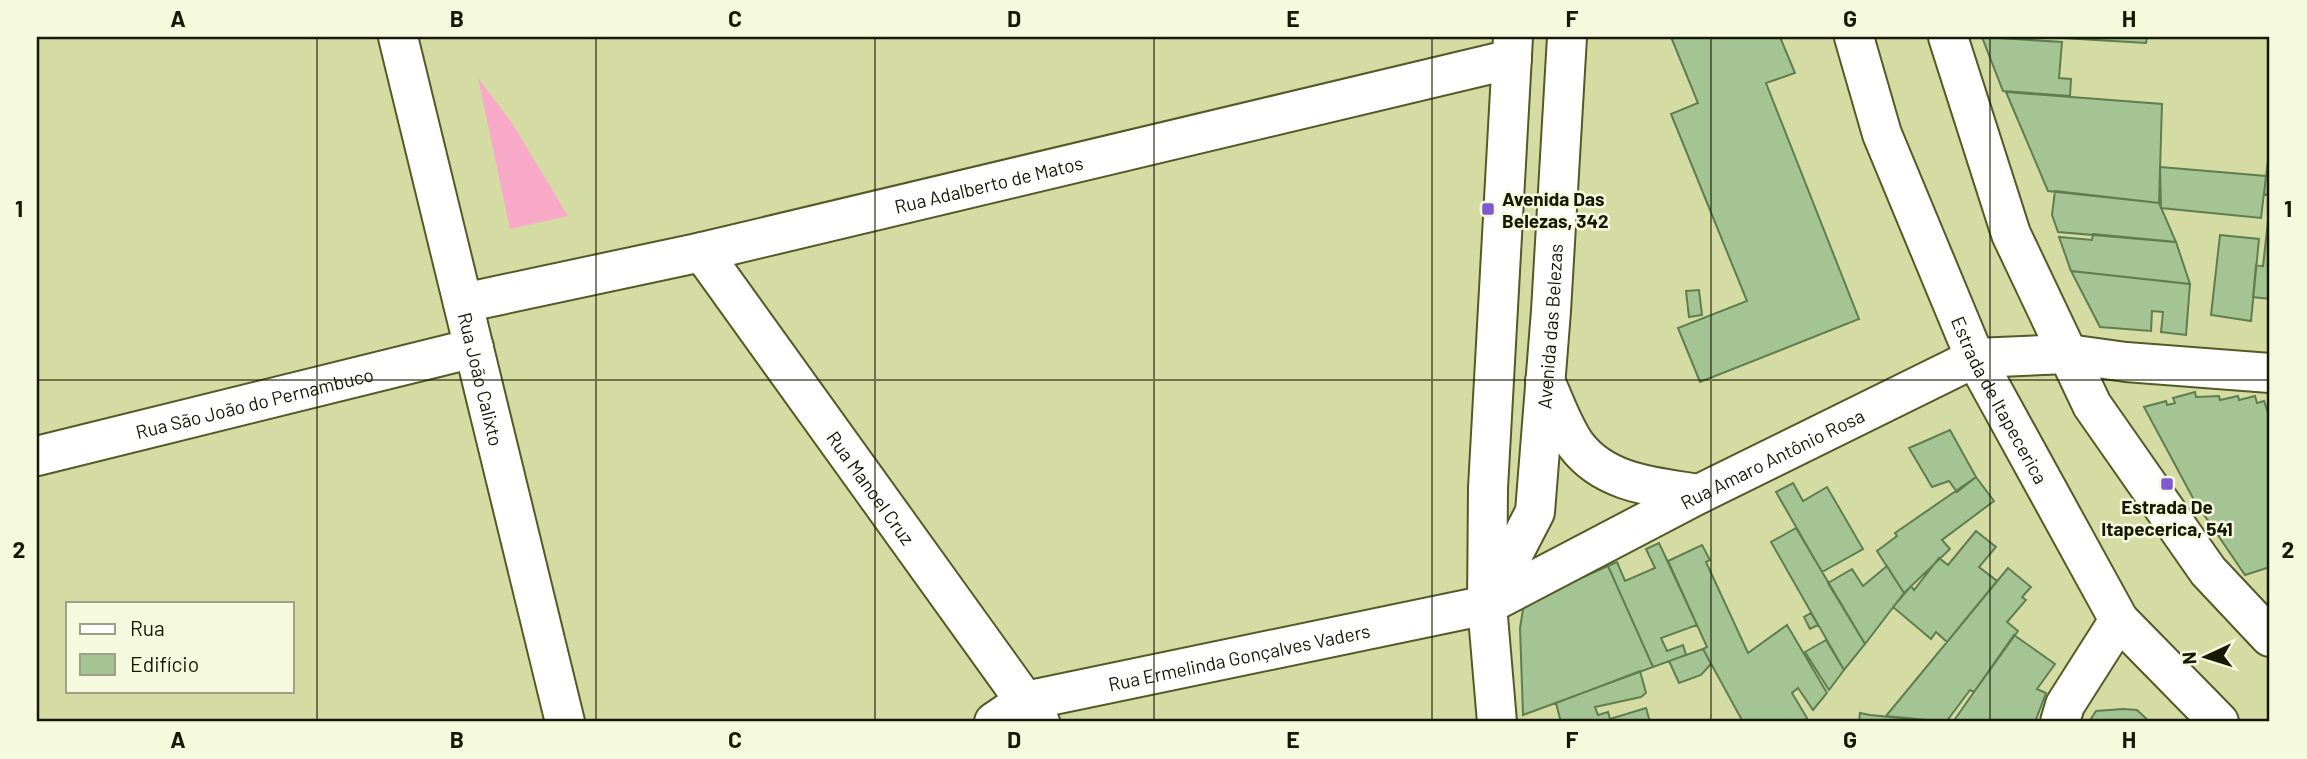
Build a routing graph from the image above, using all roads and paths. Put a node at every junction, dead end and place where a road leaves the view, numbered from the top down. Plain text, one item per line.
1 (398, 37) edge
2 (1567, 37) edge
3 (1854, 37) edge
4 (1948, 37) edge
5 (1513, 48) edge
6 (702, 253) junction
7 (463, 303) junction
8 (474, 348) junction
9 (2068, 354) junction
10 (1975, 358) junction
11 (2270, 373) edge
12 (1545, 380) junction
13 (37, 456) edge
14 (1488, 488) junction
15 (1699, 494) junction
16 (1535, 512) junction
17 (1487, 605) junction
18 (2119, 620) junction
19 (2270, 637) edge
20 (1032, 712) edge
21 (565, 722) edge
22 (994, 722) edge
23 (1497, 722) edge
24 (2060, 722) edge
25 (2219, 722) edge

1 - 7 street, Rua João Calixto
2 - 12 street, Avenida das Belezas
3 - 10 street, Estrada de Itapecerica
4 - 9 street
5 - 6 street, Rua Adalberto de Matos
5 - 14 street
6 - 7 street, Rua Adalberto de Matos
6 - 20 street, Rua Manoel Cruz
7 - 8 street, Rua João Calixto
8 - 13 street, Rua São João do Pernambuco
8 - 21 street, Rua João Calixto
9 - 10 street, Rua Amaro Antônio Rosa
9 - 11 street, Rua Amaro Antônio Rosa
9 - 19 street
10 - 15 street, Rua Amaro Antônio Rosa
10 - 18 street, Estrada de Itapecerica
12 - 15 street
12 - 16 street, Avenida das Belezas
14 - 16 street
14 - 17 street
15 - 17 street, Rua Amaro Antônio Rosa
16 - 17 street, Avenida das Belezas
17 - 20 street, Rua Ermelinda Gonçalves Vaders
17 - 23 street
18 - 24 street
18 - 25 street, Estrada de Itapecerica
20 - 22 street, Rua Ermelinda Gonçalves Vaders

